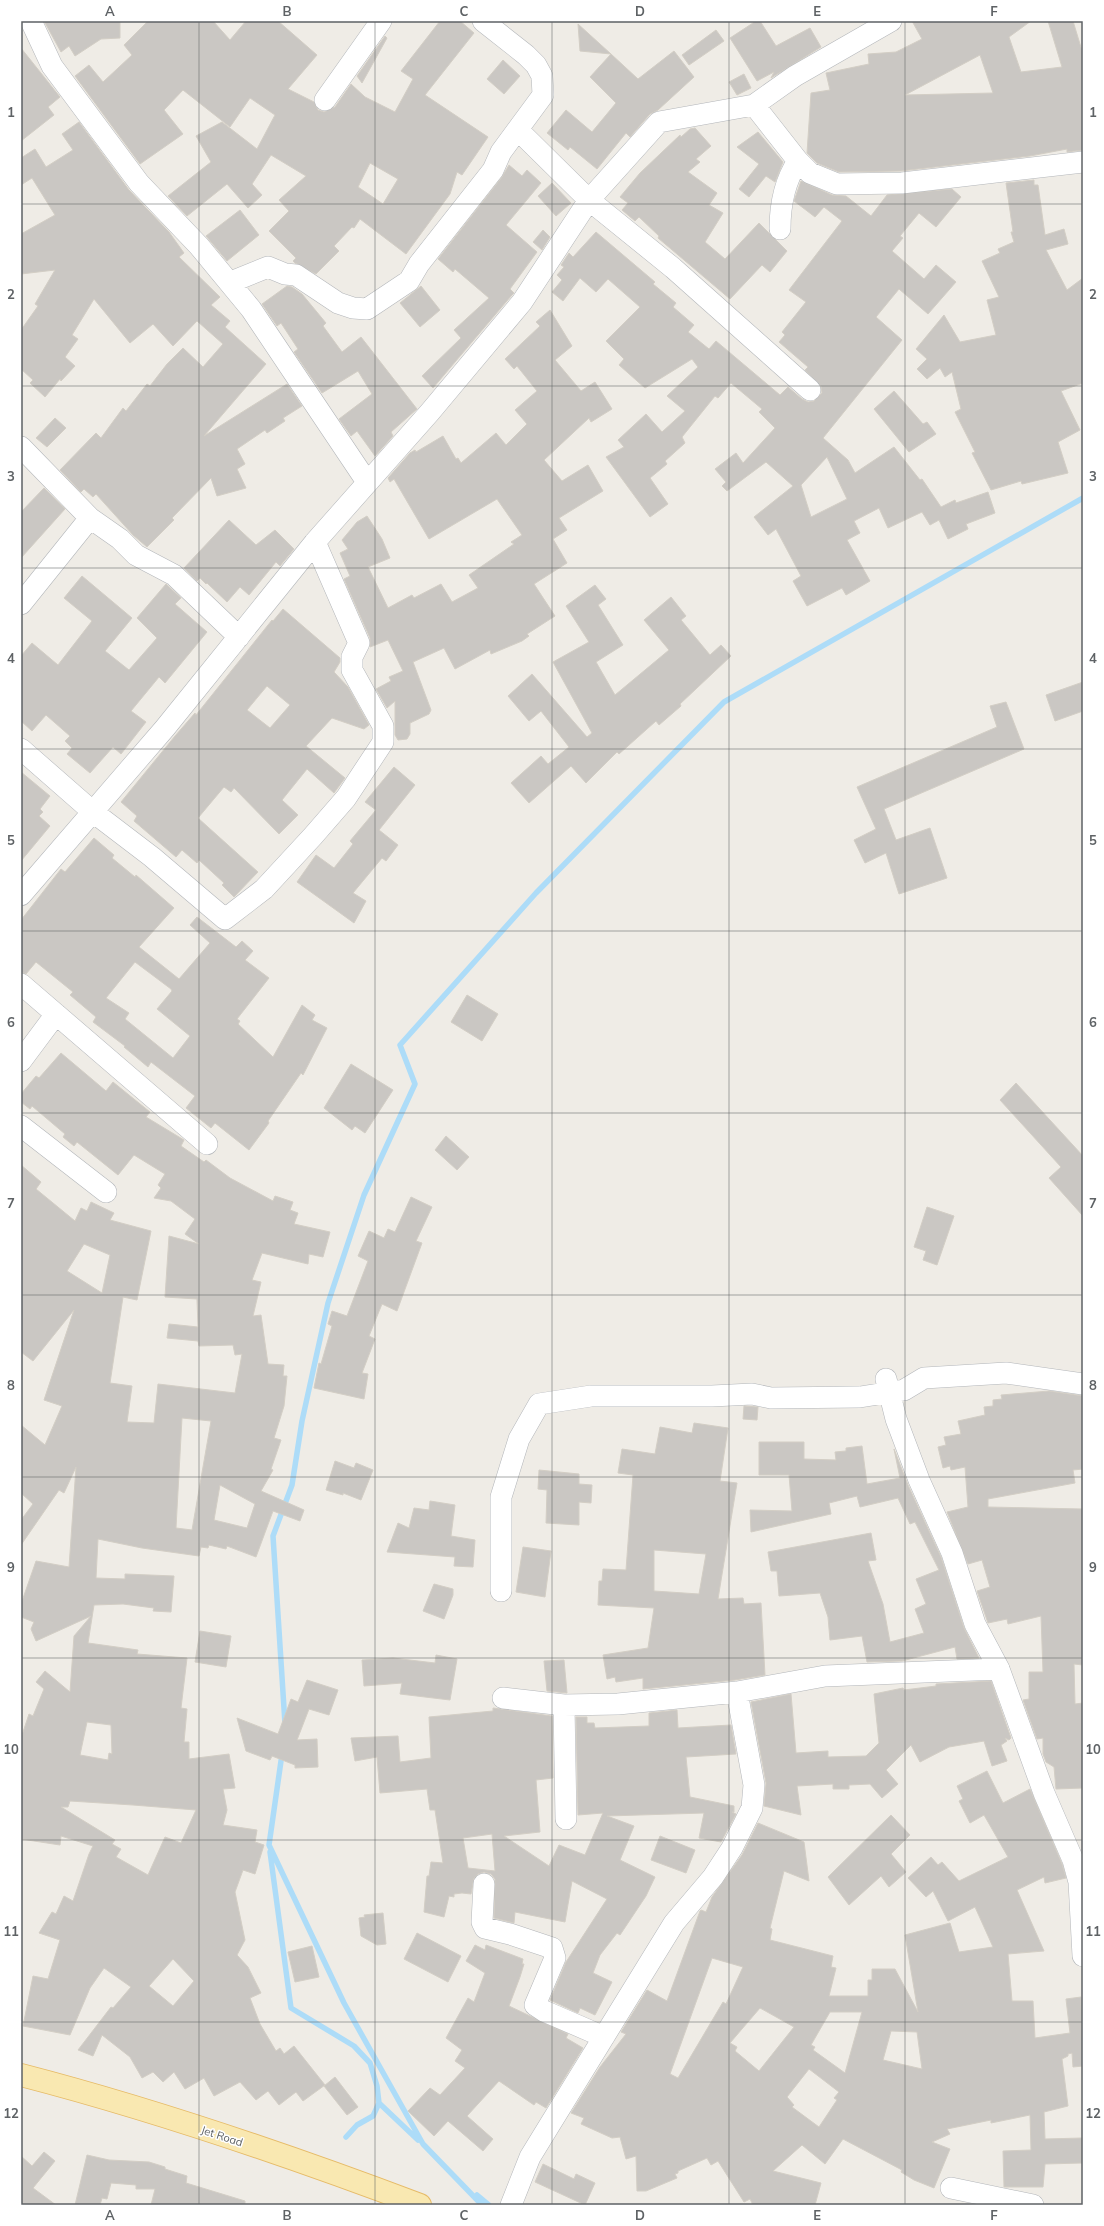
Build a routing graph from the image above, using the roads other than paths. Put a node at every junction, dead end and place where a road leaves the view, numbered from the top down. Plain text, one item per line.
1 (31, 21) edge
2 (381, 21) edge
3 (483, 21) edge
4 (891, 21) edge
5 (325, 100) dead end
6 (754, 104) junction
7 (518, 130) junction
8 (798, 161) junction
9 (1083, 162) edge
10 (589, 200) junction
11 (780, 229) dead end
12 (230, 282) junction
13 (810, 390) dead end
14 (21, 447) edge
15 (367, 482) junction
16 (90, 518) junction
17 (315, 542) junction
18 (21, 604) edge
19 (239, 637) junction
20 (21, 749) edge
21 (93, 812) junction
22 (21, 895) edge
23 (21, 984) edge
24 (56, 1014) junction
25 (21, 1061) edge
26 (21, 1126) edge
27 (207, 1144) dead end
28 (106, 1192) dead end
29 (1083, 1384) edge
30 (887, 1385) junction
31 (501, 1591) dead end
32 (999, 1669) junction
33 (737, 1692) junction
34 (503, 1698) dead end
35 (564, 1705) junction
36 (566, 1819) dead end
37 (484, 1884) dead end
38 (1082, 1912) edge
39 (1083, 1956) edge
40 (604, 2037) junction
41 (21, 2075) edge
42 (951, 2188) dead end
43 (513, 2198) edge
44 (420, 2205) edge
45 (1033, 2205) edge

1 - 12 street
2 - 5 street
3 - 7 street
4 - 6 street
6 - 8 street
6 - 10 street
7 - 10 street
7 - 12 street
8 - 9 street
8 - 11 street
10 - 13 street
10 - 15 street
12 - 15 street
14 - 16 street
15 - 17 street
16 - 18 street
16 - 19 street
17 - 19 street
17 - 21 street
19 - 21 street
20 - 21 street
21 - 22 street
23 - 24 street
24 - 25 street
24 - 27 street
26 - 28 street
29 - 30 street
30 - 31 street
30 - 32 street
32 - 33 street
32 - 38 street
33 - 35 street
33 - 40 street
34 - 35 street
35 - 36 street
37 - 40 street
38 - 39 street
40 - 43 street
41 - 44 main road, Jet Road
42 - 45 street

